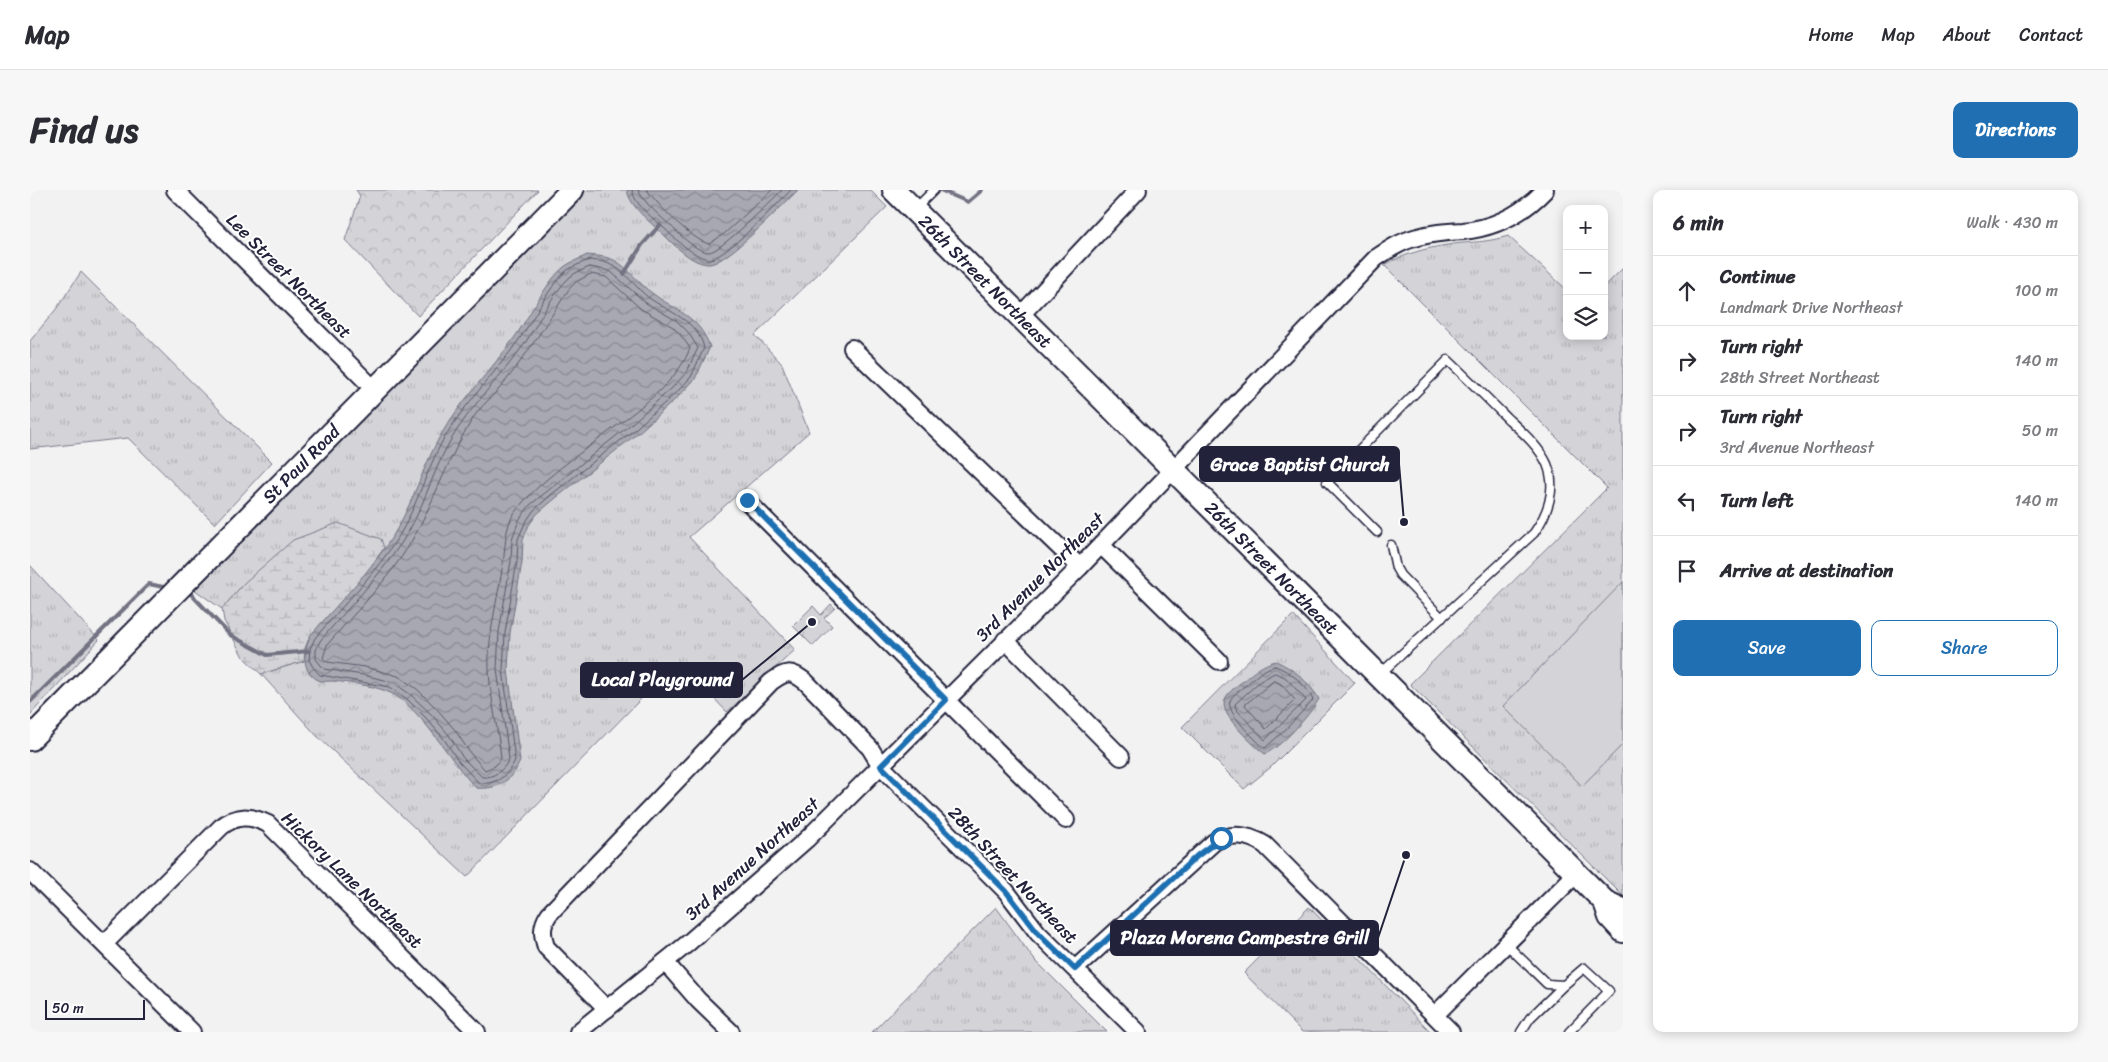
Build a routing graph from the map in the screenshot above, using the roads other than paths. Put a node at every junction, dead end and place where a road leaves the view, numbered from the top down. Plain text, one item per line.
1 (174, 190) edge
2 (572, 190) edge
3 (894, 190) edge
4 (934, 190) edge
5 (1138, 190) edge
6 (1545, 190) edge
7 (914, 210) junction
8 (1020, 316) junction
9 (852, 348) dead end
10 (375, 390) junction
11 (1174, 470) junction
12 (747, 500) dead end
13 (1377, 532) dead end
14 (1101, 545) junction
15 (1391, 545) dead end
16 (1080, 567) junction
17 (1442, 618) junction
18 (1005, 640) junction
19 (1220, 661) dead end
20 (1379, 675) junction
21 (946, 700) junction
22 (30, 739) edge
23 (1121, 757) dead end
24 (881, 766) junction
25 (1066, 820) dead end
26 (30, 871) edge
27 (1577, 874) junction
28 (1614, 906) edge
29 (1623, 931) edge
30 (104, 944) junction
31 (1506, 944) junction
32 (665, 962) junction
33 (1075, 969) junction
34 (1564, 985) junction
35 (607, 1009) junction
36 (1435, 1015) junction
37 (192, 1032) edge
38 (476, 1032) edge
39 (578, 1032) edge
40 (732, 1032) edge
41 (1138, 1032) edge
42 (1451, 1032) edge
43 (1521, 1032) edge
44 (1568, 1032) edge

1 - 10 street, Lee Street Northeast
2 - 10 main road, St Paul Road
3 - 7 main road, 26th Street Northeast
4 - 7 lane
5 - 8 street
6 - 11 street, 3rd Avenue Northeast
7 - 8 main road, 26th Street Northeast
8 - 11 main road, 26th Street Northeast
9 - 16 street
10 - 22 main road, St Paul Road
11 - 14 street, 3rd Avenue Northeast
11 - 20 main road, 26th Street Northeast
12 - 21 street
13 - 17 lane
14 - 16 street, 3rd Avenue Northeast
14 - 19 street
15 - 17 lane
16 - 18 street, 3rd Avenue Northeast
17 - 20 lane
18 - 21 street, 3rd Avenue Northeast
18 - 23 street
20 - 27 main road, 26th Street Northeast
21 - 24 street, 3rd Avenue Northeast
21 - 25 street
24 - 32 street, 3rd Avenue Northeast
24 - 33 street, 28th Street Northeast
24 - 35 street, 28th Street Northeast
26 - 30 street
27 - 28 main road, 26th Street Northeast
27 - 31 street
28 - 29 main road, 26th Street Northeast
30 - 37 street
30 - 38 street, Hickory Lane Northeast
31 - 34 lane
31 - 36 street
32 - 35 street, 3rd Avenue Northeast
32 - 40 street
33 - 36 street
33 - 41 street, 28th Street Northeast
34 - 43 lane
34 - 44 lane
35 - 39 street, 3rd Avenue Northeast
36 - 42 street

